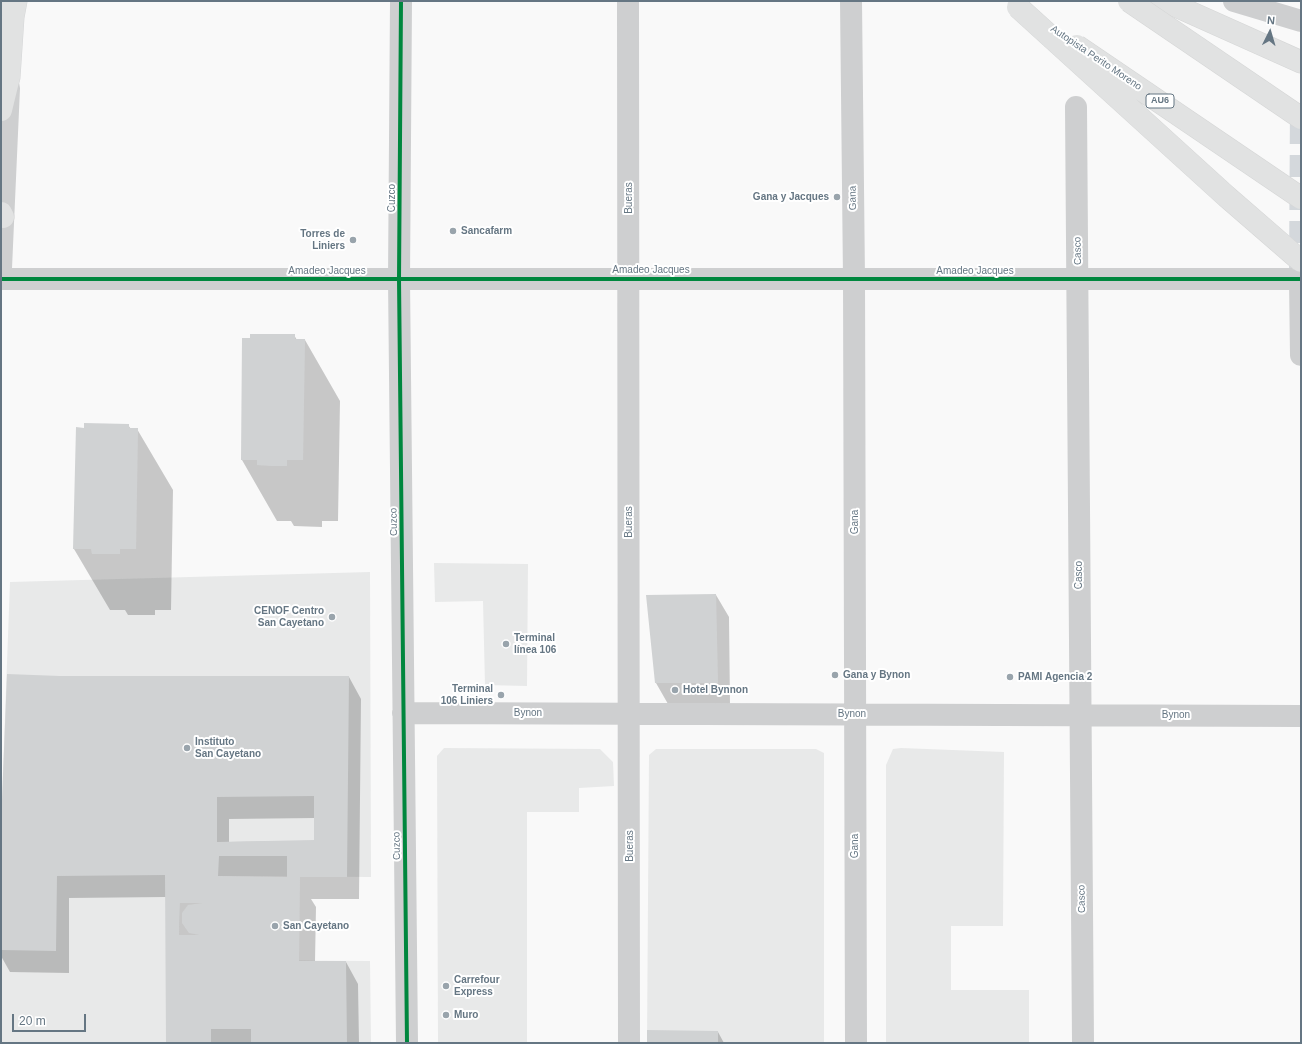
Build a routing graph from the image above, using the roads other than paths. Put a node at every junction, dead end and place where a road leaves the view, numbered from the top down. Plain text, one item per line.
1 (16, 1) edge
2 (401, 1) edge
3 (628, 1) edge
4 (850, 1) edge
5 (1129, 1) edge
6 (1158, 1) edge
7 (1234, 1) edge
8 (1013, 4) edge
9 (1301, 21) edge
10 (1301, 62) edge
11 (9, 77) junction
12 (1076, 108) dead end
13 (1, 110) edge
14 (1301, 118) edge
15 (1301, 198) edge
16 (2, 215) edge
17 (1, 268) edge
18 (1301, 270) edge
19 (629, 278) junction
20 (1, 279) edge
21 (399, 279) junction
22 (854, 279) junction
23 (1079, 279) junction
24 (1301, 355) edge
25 (403, 713) junction
26 (629, 714) junction
27 (855, 714) junction
28 (1080, 715) junction
29 (1301, 716) edge
30 (407, 1043) edge
31 (629, 1043) edge
32 (856, 1043) edge
33 (1083, 1043) edge

1 - 11 main road
2 - 21 street, Cuzco
3 - 19 street, Bueras
4 - 22 street, Gana
5 - 14 main road, bridge
6 - 10 main road
7 - 9 street
8 - 15 main road, Autopista Perito Moreno / AU6, bridge
8 - 18 main road, bridge
11 - 13 main road
11 - 16 street
12 - 23 street, Casco
16 - 17 street
18 - 23 street, Amadeo Jacques
18 - 24 street
19 - 21 street, Amadeo Jacques
19 - 22 street, Amadeo Jacques
19 - 26 street, Bueras
20 - 21 street, Amadeo Jacques
21 - 25 street, Cuzco
22 - 23 street, Amadeo Jacques
22 - 27 street, Gana
23 - 28 street, Casco
25 - 26 street, Bynon
25 - 30 street, Cuzco
26 - 27 street, Bynon
26 - 31 street, Bueras
27 - 28 street, Bynon
27 - 32 street, Gana
28 - 29 street, Bynon
28 - 33 street, Casco

